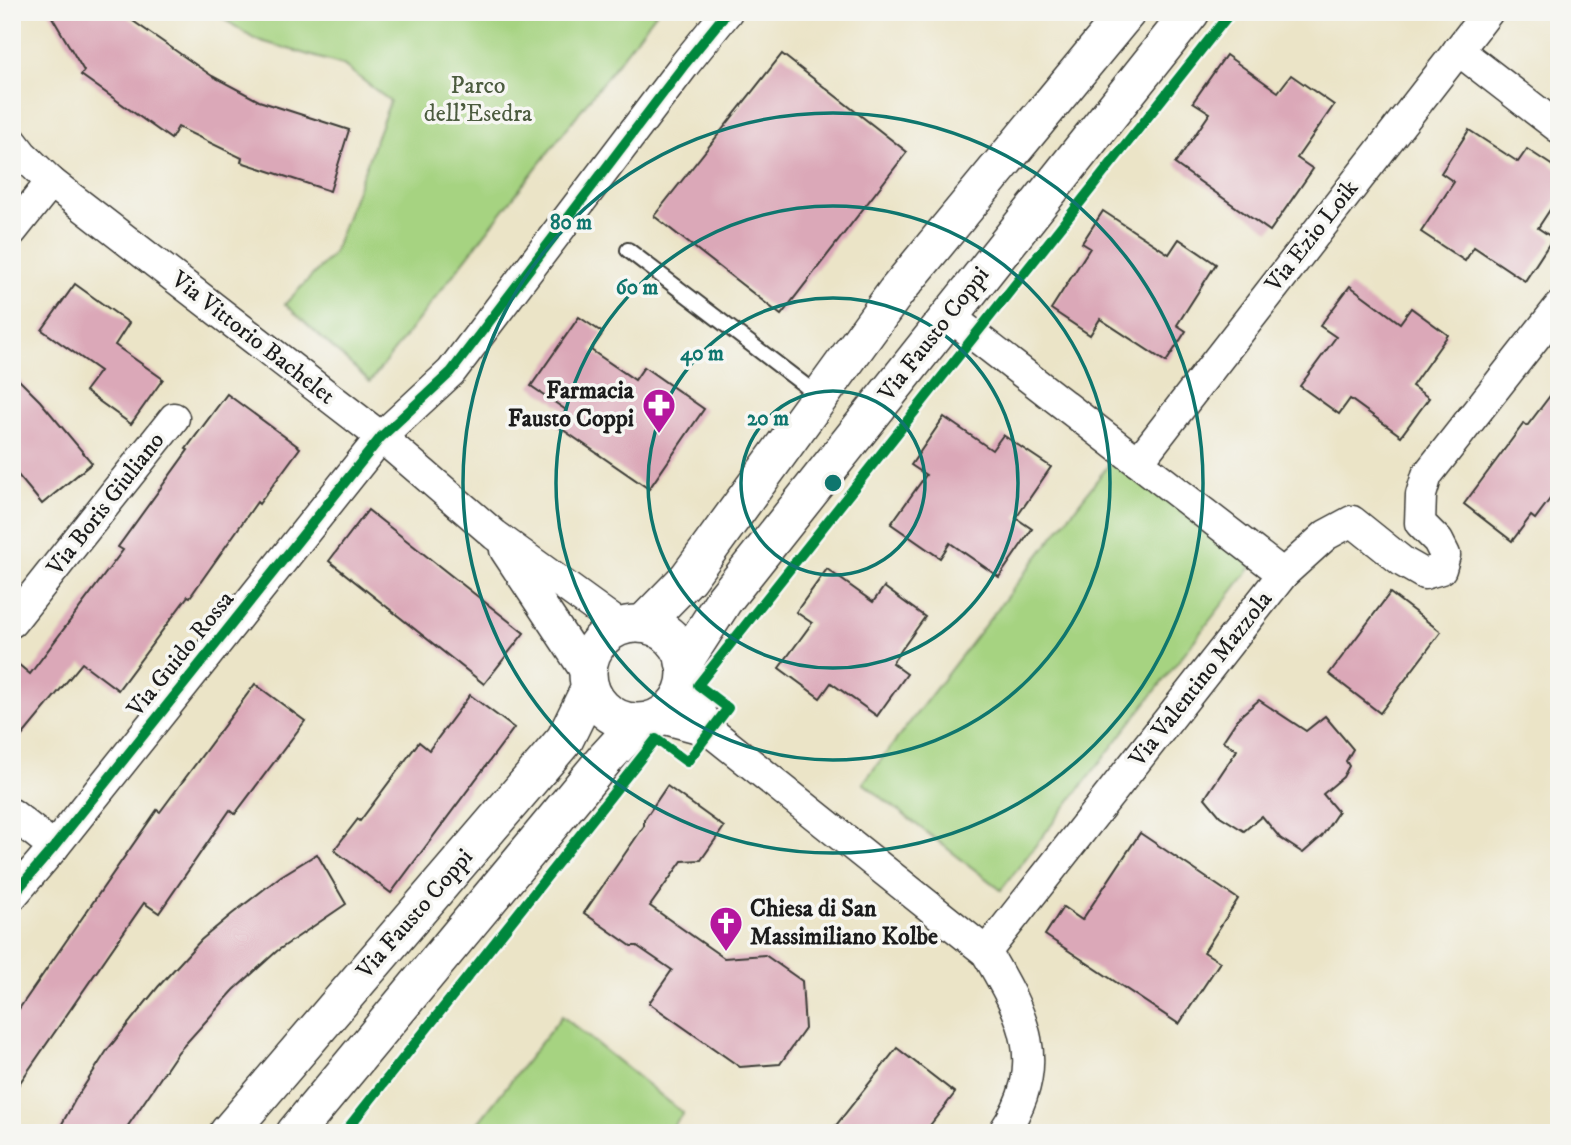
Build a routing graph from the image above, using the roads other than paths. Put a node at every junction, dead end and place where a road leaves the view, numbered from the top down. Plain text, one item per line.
1 (727, 12) edge
2 (1191, 12) edge
3 (1488, 12) edge
4 (1121, 16) edge
5 (1458, 50) junction
6 (1559, 128) edge
7 (12, 141) edge
8 (51, 182) junction
9 (12, 232) edge
10 (628, 250) dead end
11 (1559, 307) edge
12 (948, 315) junction
13 (820, 397) junction
14 (174, 418) dead end
15 (381, 438) junction
16 (1138, 462) junction
17 (495, 535) junction
18 (1283, 573) junction
19 (12, 622) edge
20 (632, 626) junction
21 (685, 671) junction
22 (589, 681) junction
23 (648, 720) junction
24 (710, 731) junction
25 (12, 814) edge
26 (54, 847) junction
27 (12, 896) edge
28 (986, 952) junction
29 (228, 1133) edge
30 (295, 1133) edge
31 (1003, 1133) edge

1 - 15 street, Via Guido Rossa
2 - 12 street, Via Fausto Coppi
3 - 5 street, Via Ezio Loik
4 - 13 street, Via Fausto Coppi
5 - 6 street
5 - 16 street, Via Ezio Loik
7 - 8 street, Via Vittorio Bachelet
8 - 9 street
8 - 15 street, Via Vittorio Bachelet
10 - 13 lane
11 - 18 street
12 - 16 street, Via Valentino Mazzola
12 - 21 street, Via Fausto Coppi
13 - 20 street, Via Fausto Coppi
14 - 19 street, Via Boris Giuliano
15 - 17 street, Via Vittorio Bachelet
15 - 26 street, Via Guido Rossa
16 - 18 street, Via Valentino Mazzola
17 - 20 street, Via Vittorio Bachelet
17 - 22 street, Via Vittorio Bachelet
18 - 28 street, Via Valentino Mazzola
20 - 21 street
20 - 22 street, Via Fausto Coppi
21 - 23 street, Via Fausto Coppi
21 - 24 street
22 - 23 street
22 - 29 street, Via Fausto Coppi
23 - 24 street
23 - 30 street, Via Fausto Coppi
24 - 28 street
25 - 26 street
26 - 27 street, Via Guido Rossa
28 - 31 street

